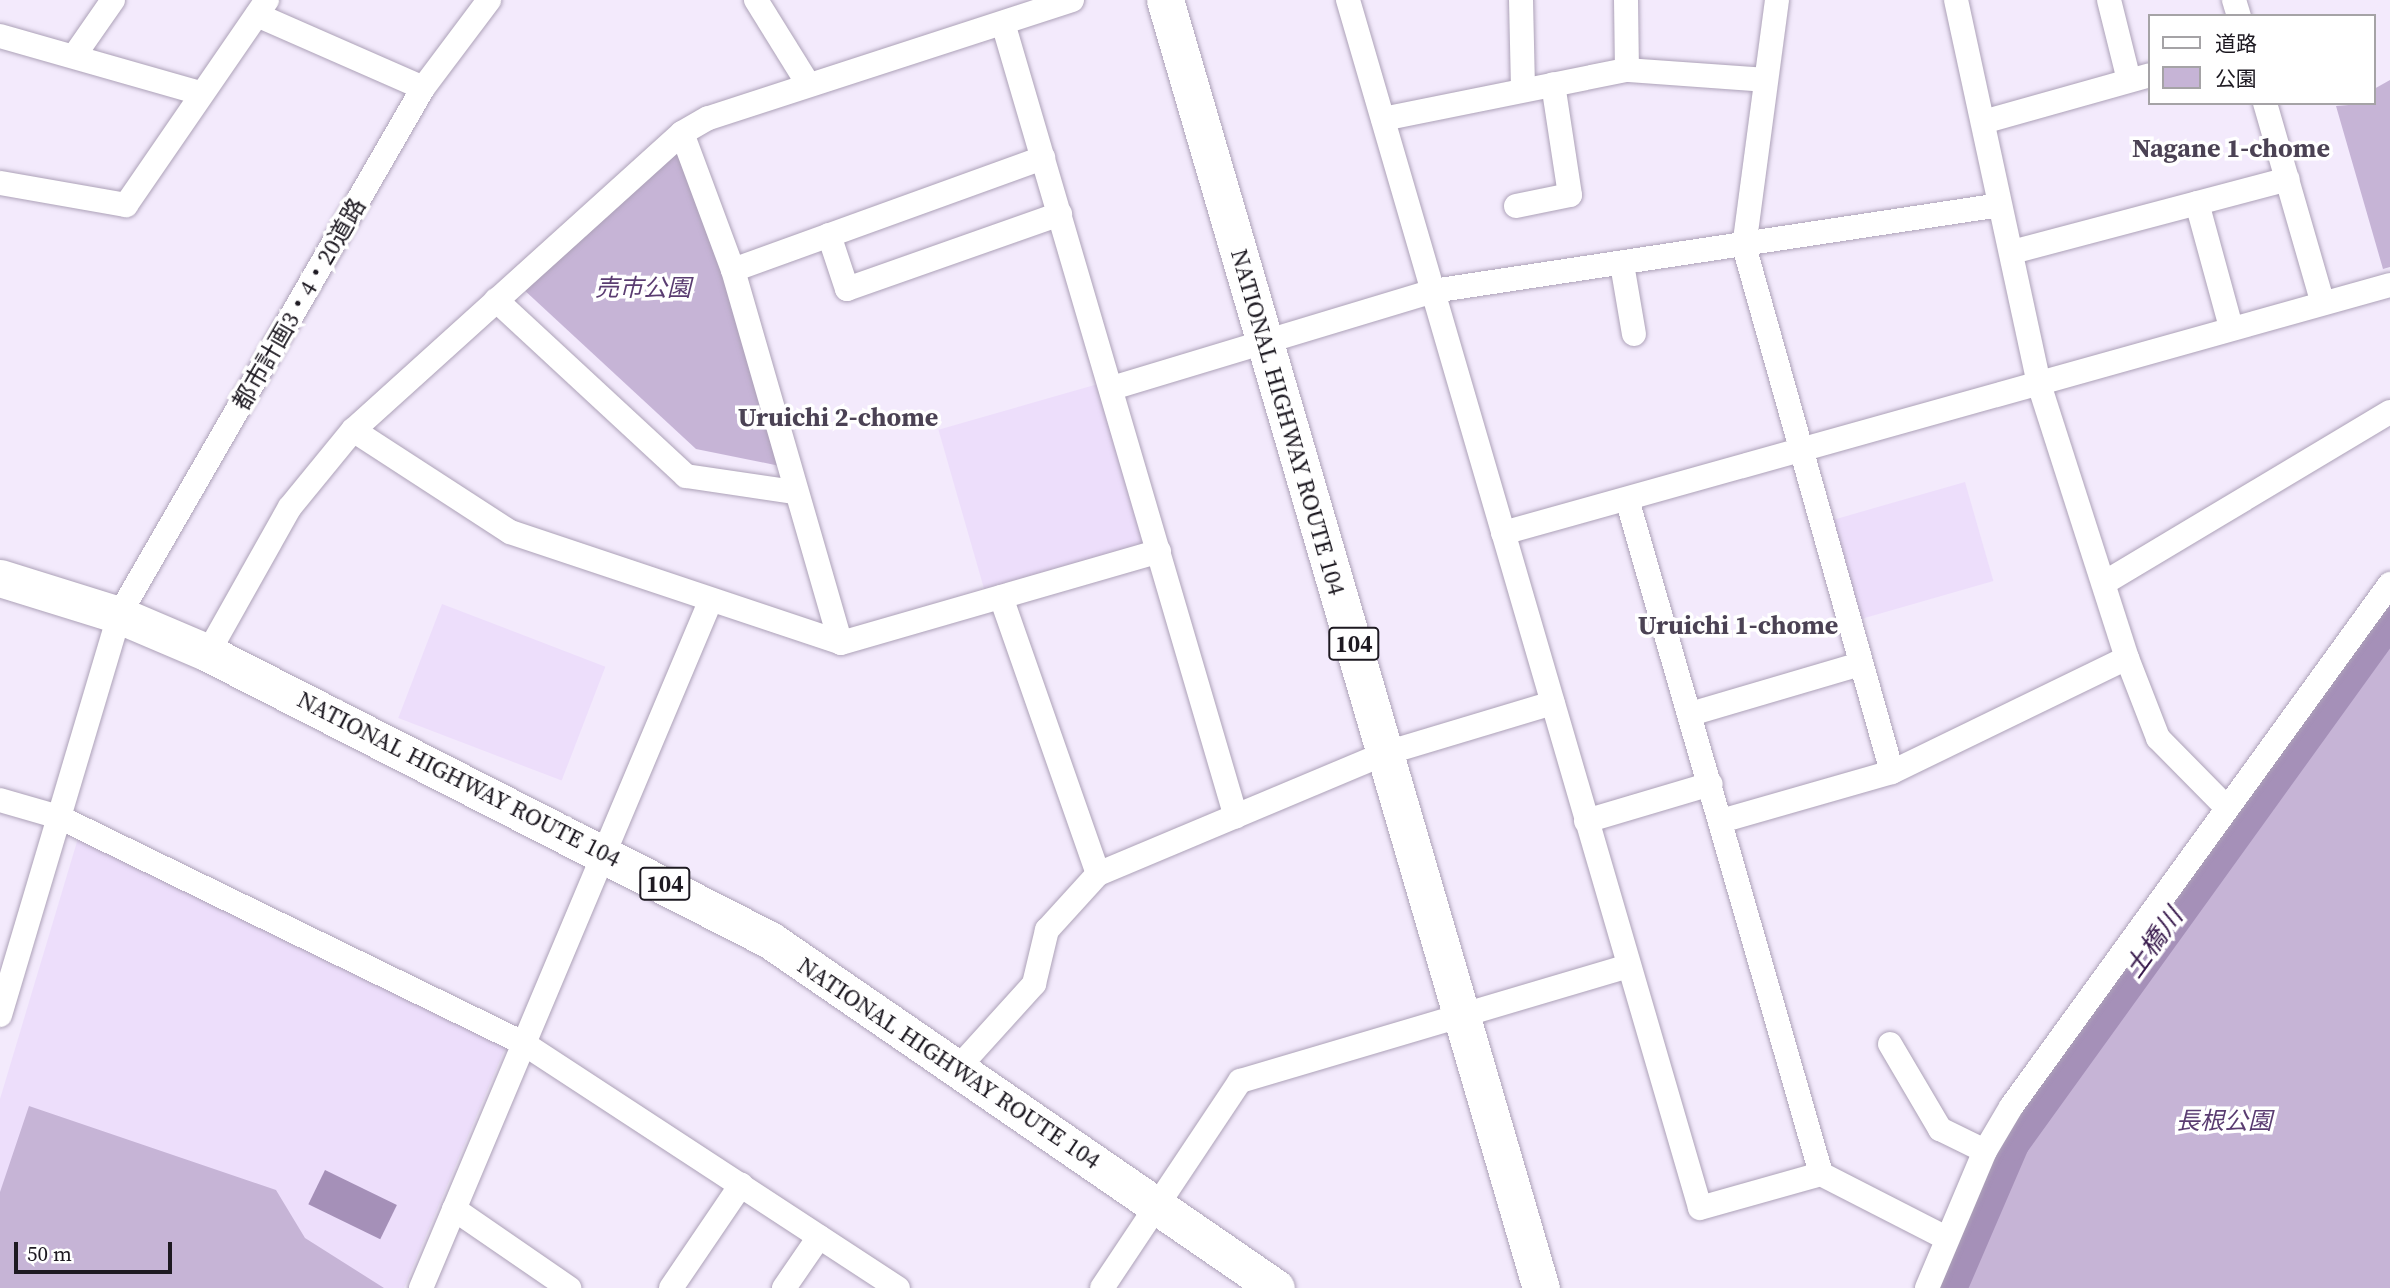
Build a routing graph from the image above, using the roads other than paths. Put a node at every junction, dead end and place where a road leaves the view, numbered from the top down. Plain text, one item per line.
1 (113, 0) edge
2 (489, 0) edge
3 (756, 0) edge
4 (1072, 0) edge
5 (1165, 0) edge
6 (1348, 0) edge
7 (1521, 0) edge
8 (1626, 0) edge
9 (1777, 0) edge
10 (1956, 0) edge
11 (2109, 0) edge
12 (262, 8) edge
13 (1003, 23) junction
14 (0, 36) edge
15 (74, 56) junction
16 (1627, 70) junction
17 (2140, 77) edge
18 (1766, 80) junction
19 (808, 84) junction
20 (1553, 84) junction
21 (424, 88) junction
22 (1522, 89) junction
23 (200, 93) junction
24 (2266, 105) edge
25 (1383, 119) junction
26 (1983, 122) junction
27 (682, 133) junction
28 (1043, 158) junction
29 (2288, 179) junction
30 (0, 183) edge
31 (2197, 203) junction
32 (2000, 205) junction
33 (1516, 206) dead end
34 (1060, 215) junction
35 (829, 235) junction
36 (1744, 246) junction
37 (2012, 252) junction
38 (1622, 264) junction
39 (733, 270) junction
40 (2390, 285) edge
41 (1433, 291) junction
42 (496, 300) junction
43 (2322, 300) junction
44 (2231, 327) junction
45 (1634, 334) dead end
46 (1264, 342) junction
47 (2039, 384) junction
48 (1112, 388) junction
49 (2390, 412) edge
50 (353, 430) junction
51 (1797, 451) junction
52 (795, 492) junction
53 (1627, 499) junction
54 (1503, 533) junction
55 (1159, 551) junction
56 (0, 578) edge
57 (2104, 583) junction
58 (2390, 584) edge
59 (1001, 597) junction
60 (710, 602) junction
61 (119, 615) junction
62 (841, 643) junction
63 (208, 653) junction
64 (2127, 659) junction
65 (1860, 664) junction
66 (1553, 703) junction
67 (1690, 714) junction
68 (1386, 753) junction
69 (1892, 772) junction
70 (1711, 785) junction
71 (0, 800) edge
72 (2226, 807) junction
73 (59, 817) junction
74 (1236, 817) junction
75 (1586, 821) junction
76 (1721, 821) junction
77 (607, 854) junction
78 (1098, 874) junction
79 (1626, 967) junction
80 (0, 1015) edge
81 (1463, 1017) junction
82 (523, 1043) junction
83 (1890, 1044) dead end
84 (957, 1069) junction
85 (1985, 1151) junction
86 (1821, 1174) junction
87 (741, 1185) junction
88 (1157, 1205) junction
89 (454, 1209) junction
90 (819, 1237) junction
91 (1946, 1238) junction
92 (421, 1288) edge
93 (569, 1288) edge
94 (671, 1288) edge
95 (784, 1288) edge
96 (898, 1288) edge
97 (1102, 1288) edge
98 (1276, 1288) edge
99 (1541, 1288) edge
100 (1927, 1288) edge

1 - 15 street
2 - 21 street, 都市計画3・4・20道路
3 - 19 street
4 - 13 street
5 - 46 highway, NATIONAL HIGHWAY ROUTE 104 / 104
6 - 25 street
7 - 22 street
8 - 16 street
9 - 18 street
10 - 26 street
11 - 17 street
12 - 21 street
12 - 23 street
13 - 19 street
13 - 28 street
14 - 15 street
15 - 23 street
16 - 18 street
16 - 20 street
17 - 26 street
18 - 36 street
19 - 27 street
20 - 22 street
20 - 33 street
21 - 61 street, 都市計画3・4・20道路
22 - 25 street
23 - 30 street
24 - 29 street
25 - 41 street
26 - 32 street
27 - 39 street
27 - 42 street
28 - 34 street
28 - 35 street
29 - 31 street
29 - 43 street
31 - 37 street
31 - 44 street
32 - 36 street
32 - 37 street
34 - 35 street
34 - 48 street
35 - 39 street
36 - 38 street
36 - 51 street
37 - 47 street
38 - 41 street
38 - 45 street
39 - 52 street
40 - 43 street
41 - 46 street
41 - 54 street
42 - 50 street
42 - 52 street
43 - 44 street
44 - 47 street
46 - 48 street
46 - 68 highway, NATIONAL HIGHWAY ROUTE 104 / 104
47 - 51 street
47 - 57 street
48 - 55 street
49 - 57 street
50 - 60 street
50 - 63 street
51 - 53 street
51 - 65 street
52 - 62 street
53 - 54 street
53 - 67 street
54 - 66 street
55 - 59 street
55 - 74 street
56 - 61 highway, NATIONAL HIGHWAY ROUTE 104 / 104
57 - 64 street
58 - 72 street
59 - 62 street
59 - 78 street
60 - 62 street
60 - 77 street
61 - 63 highway, NATIONAL HIGHWAY ROUTE 104 / 104
61 - 73 street, 都市計画3・4・20道路
63 - 77 highway, NATIONAL HIGHWAY ROUTE 104 / 104
64 - 69 street
64 - 72 street
65 - 67 street
65 - 69 street
66 - 68 street
66 - 75 street
67 - 70 street
68 - 74 street
68 - 81 highway, NATIONAL HIGHWAY ROUTE 104 / 104
69 - 76 street
70 - 75 street
70 - 76 street
71 - 73 street
72 - 85 street
73 - 80 street, 都市計画3・4・20道路
73 - 82 street
74 - 78 street
75 - 79 street
76 - 86 street
77 - 82 street
77 - 84 highway, NATIONAL HIGHWAY ROUTE 104 / 104
78 - 84 street
79 - 81 street
79 - 86 street
81 - 88 street
81 - 99 highway, NATIONAL HIGHWAY ROUTE 104 / 104
82 - 87 street
82 - 89 street
83 - 85 street
84 - 88 highway, NATIONAL HIGHWAY ROUTE 104 / 104
85 - 91 street
86 - 91 street
87 - 90 street
87 - 94 street
88 - 97 street
88 - 98 highway, NATIONAL HIGHWAY ROUTE 104 / 104
89 - 92 street
89 - 93 street
90 - 95 street
90 - 96 street
91 - 100 street

